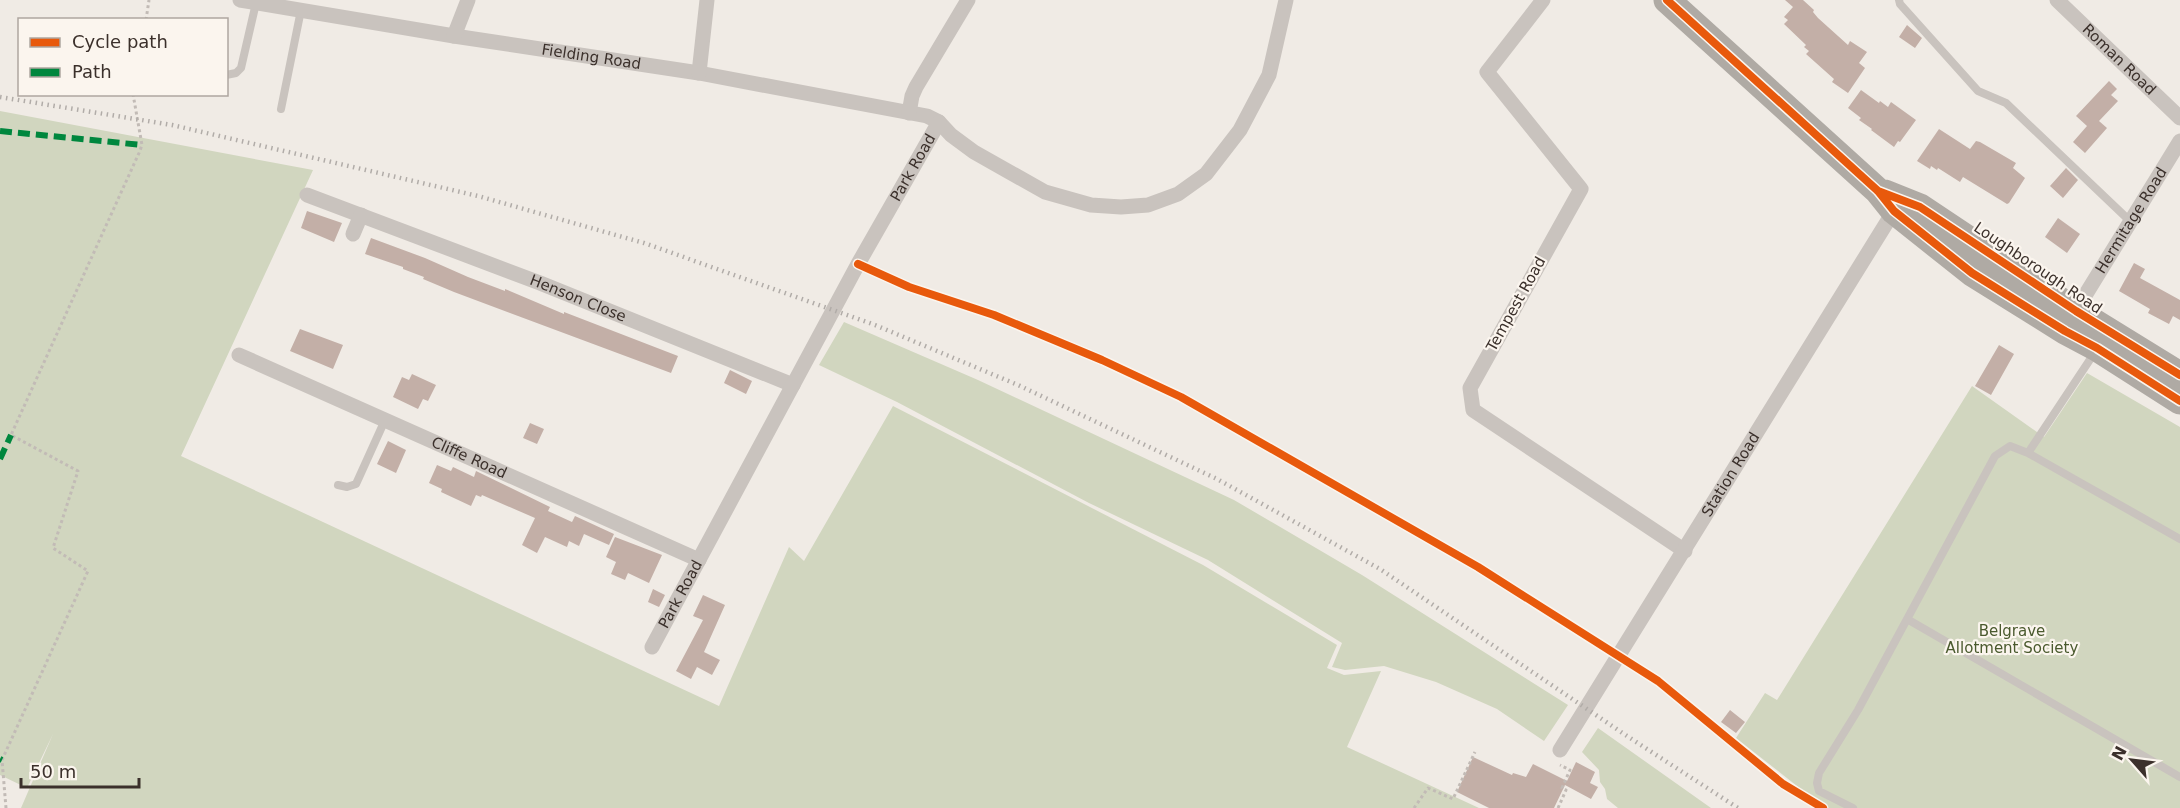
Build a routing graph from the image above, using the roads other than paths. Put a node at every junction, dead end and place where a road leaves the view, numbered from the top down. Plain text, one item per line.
1 (468, 0) edge
2 (707, 0) edge
3 (968, 0) edge
4 (1286, 0) edge
5 (1543, 0) edge
6 (1666, 0) edge
7 (1899, 0) edge
8 (2057, 0) edge
9 (248, 1) edge
10 (301, 10) junction
11 (454, 36) junction
12 (699, 74) junction
13 (228, 75) edge
14 (281, 109) dead end
15 (909, 113) junction
16 (2180, 118) edge
17 (939, 122) junction
18 (2180, 141) edge
19 (307, 195) dead end
20 (1891, 200) junction
21 (361, 215) junction
22 (2131, 222) junction
23 (353, 234) dead end
24 (2070, 321) junction
25 (2097, 348) junction
26 (239, 355) dead end
27 (2180, 375) edge
28 (797, 379) junction
29 (2180, 401) edge
30 (385, 420) junction
31 (2028, 453) junction
32 (338, 485) dead end
33 (2180, 539) edge
34 (1685, 551) junction
35 (699, 560) junction
36 (1906, 619) junction
37 (652, 647) dead end
38 (1557, 756) road end
39 (2180, 777) edge
40 (1853, 808) edge

1 - 11 street
2 - 12 street
3 - 15 street
4 - 17 street, Park Road
5 - 34 street, Tempest Road
6 - 20 highway, Loughborough Road
7 - 22 lane
8 - 16 street, Roman Road
9 - 10 street, Fielding Road
9 - 13 lane
10 - 11 street, Fielding Road
10 - 14 lane
11 - 12 street, Fielding Road
12 - 15 street, Fielding Road
15 - 17 street, Fielding Road
17 - 28 street, Park Road
18 - 22 street, Hermitage Road
19 - 21 street, Henson Close
20 - 24 highway, Loughborough Road
20 - 34 street, Station Road
21 - 23 street
21 - 28 street, Henson Close
22 - 24 street, Hermitage Road
24 - 25 highway, Loughborough Road
24 - 27 highway, Loughborough Road
25 - 29 highway, Loughborough Road
25 - 31 lane
26 - 30 street, Cliffe Road
28 - 35 street, Park Road
30 - 32 lane
30 - 35 street, Cliffe Road
31 - 33 lane
31 - 36 lane
34 - 38 street, Station Road
35 - 37 street, Park Road
36 - 39 lane
36 - 40 lane

